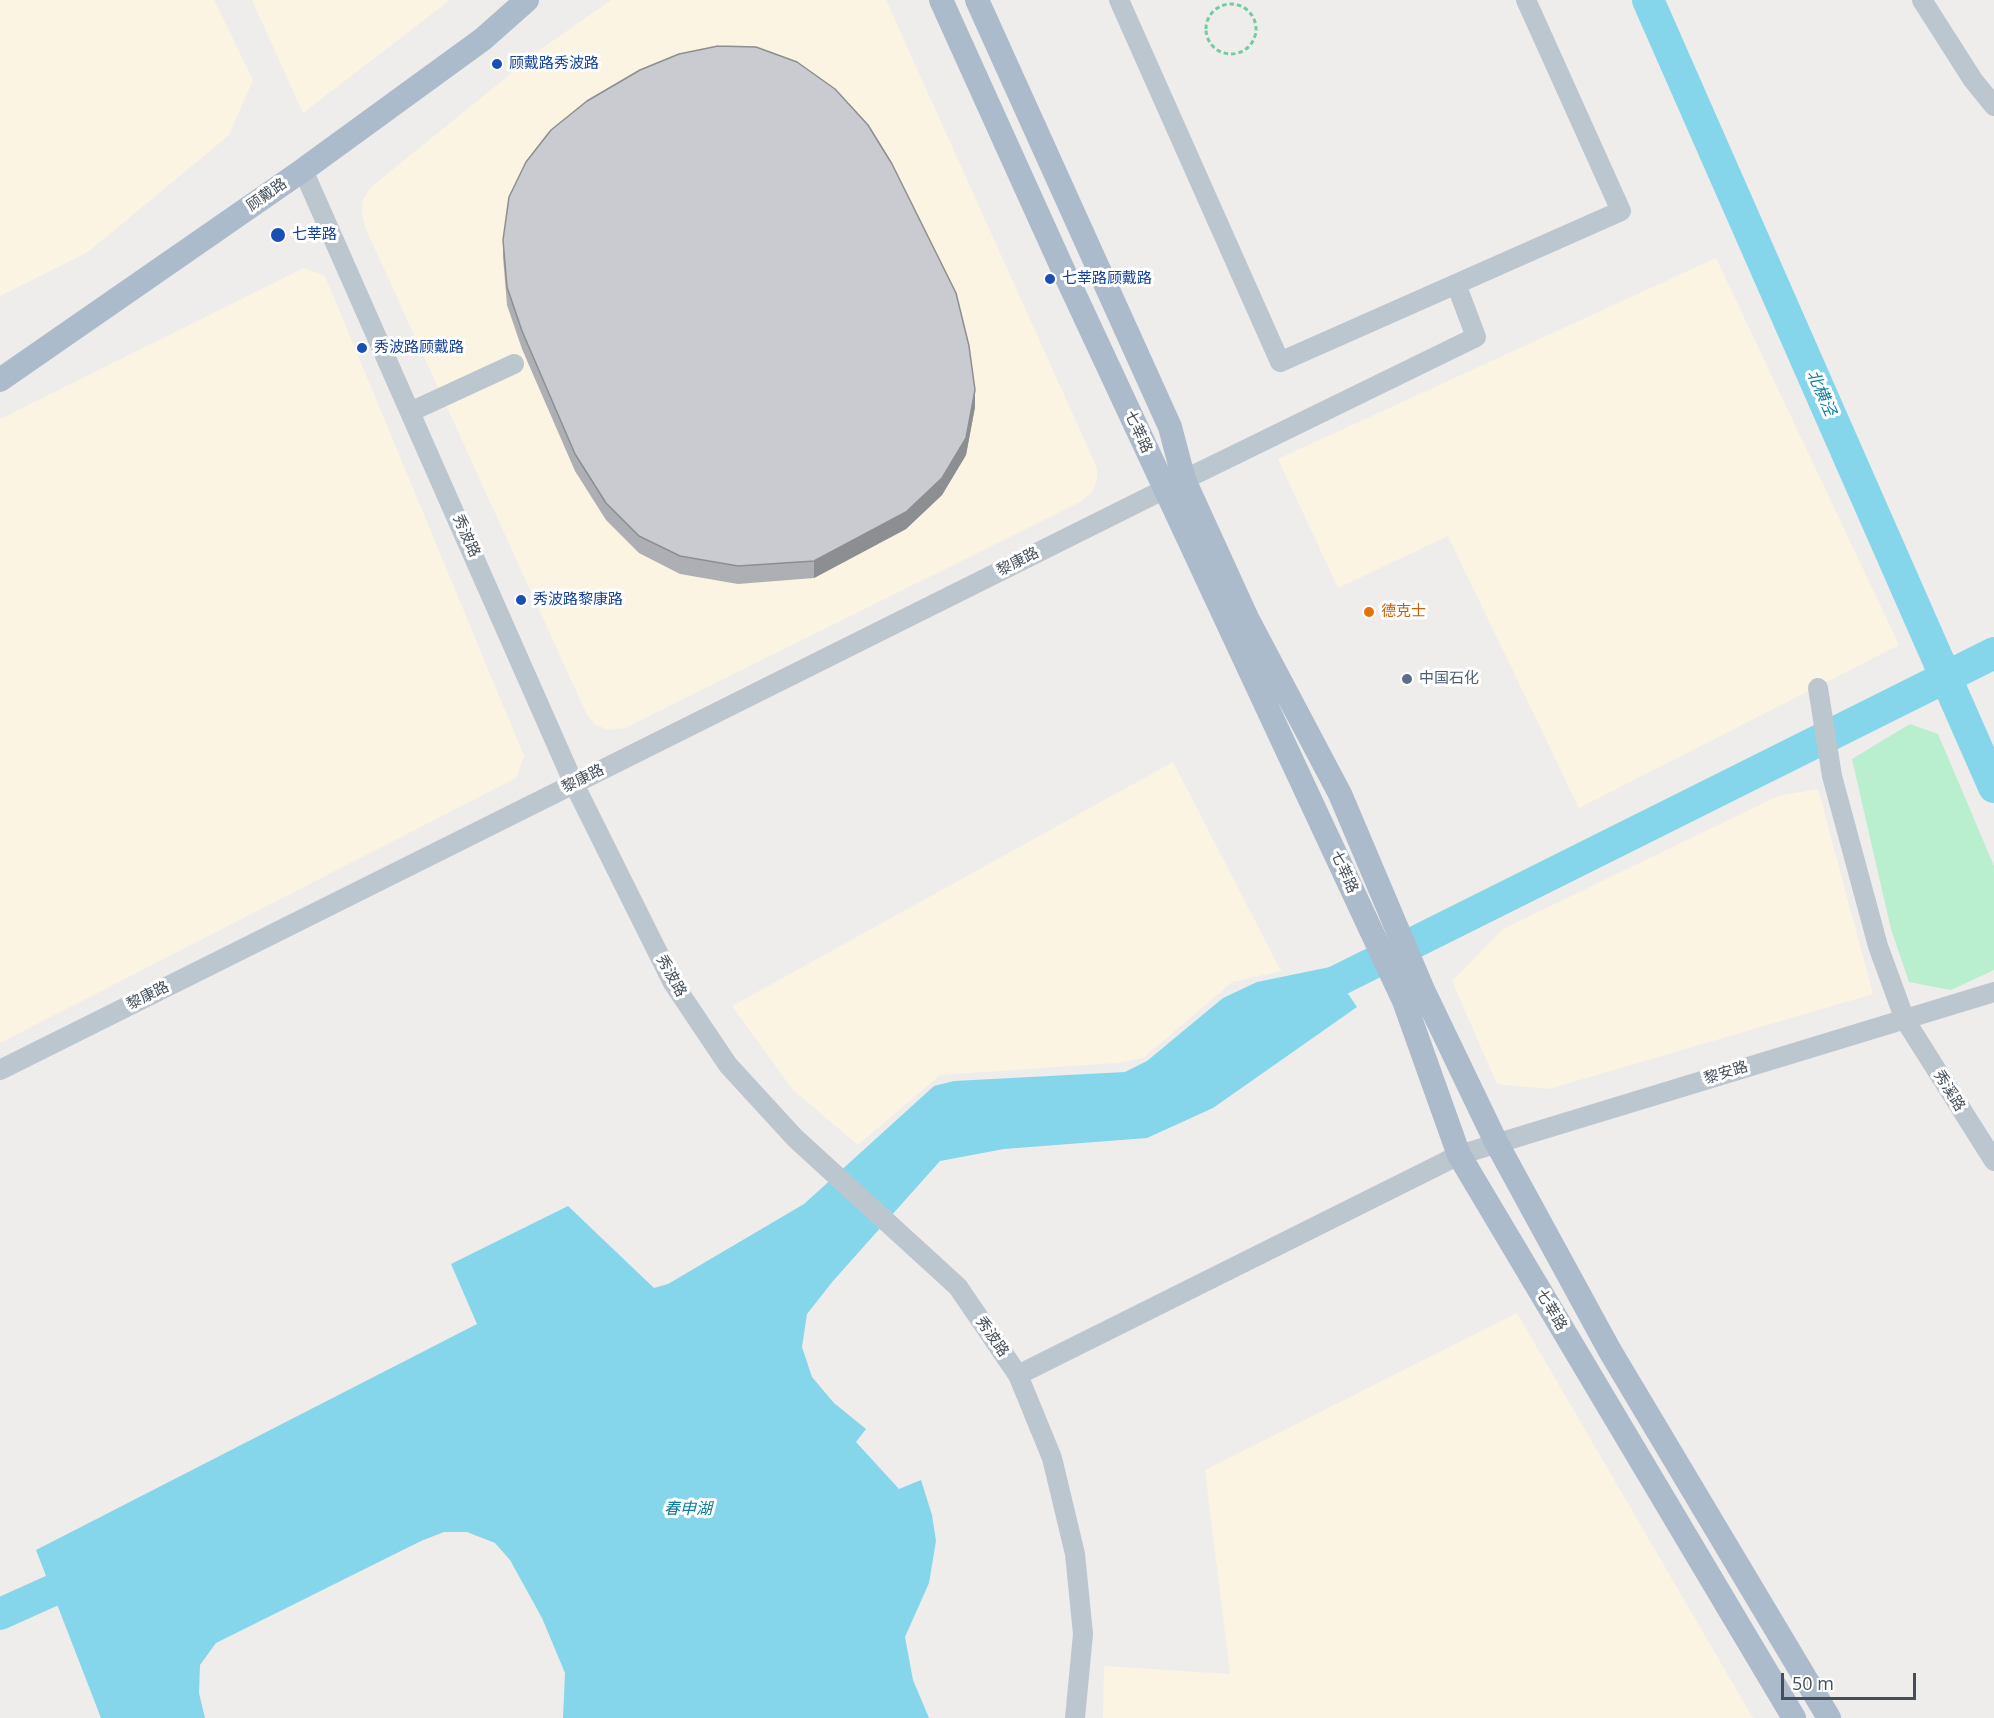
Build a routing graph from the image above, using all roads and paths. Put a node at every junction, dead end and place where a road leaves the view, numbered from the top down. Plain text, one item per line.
1 (528, 0) edge
2 (941, 0) edge
3 (977, 0) edge
4 (1119, 0) edge
5 (1240, 0) edge
6 (1526, 0) edge
7 (1922, 0) edge
8 (1238, 5) junction
9 (1994, 106) edge
10 (303, 171) junction
11 (1456, 284) junction
12 (514, 364) dead end
13 (0, 380) edge
14 (410, 412) junction
15 (1175, 484) junction
16 (1818, 688) dead end
17 (574, 784) junction
18 (1994, 992) edge
19 (1413, 995) junction
20 (1905, 1020) junction
21 (0, 1070) edge
22 (1496, 1142) junction
23 (1459, 1155) junction
24 (1994, 1161) edge
25 (1018, 1375) junction
26 (1075, 1718) edge
27 (1794, 1718) edge
28 (1829, 1718) edge

1 - 10 main road, 顾戴路
2 - 15 main road, 七莘路
3 - 15 main road, 七莘路
4 - 11 street
5 - 8 path
6 - 11 street
7 - 9 street
8 - 8 path
10 - 13 main road, 顾戴路
10 - 14 street, 秀波路
11 - 15 street, 黎康路
12 - 14 street
14 - 17 street, 秀波路
15 - 17 street, 黎康路
15 - 19 main road, 七莘路
15 - 19 main road, 七莘路
16 - 20 street, 秀溪路
17 - 21 street, 黎康路
17 - 25 street, 秀波路
18 - 20 street, 黎安路
19 - 22 main road, 七莘路
19 - 23 main road, 七莘路
20 - 22 street, 黎安路
20 - 24 street, 秀溪路
22 - 23 street, 黎安路
22 - 28 main road, 七莘路
23 - 25 street, 黎安路
23 - 27 main road, 七莘路
25 - 26 street, 秀波路

